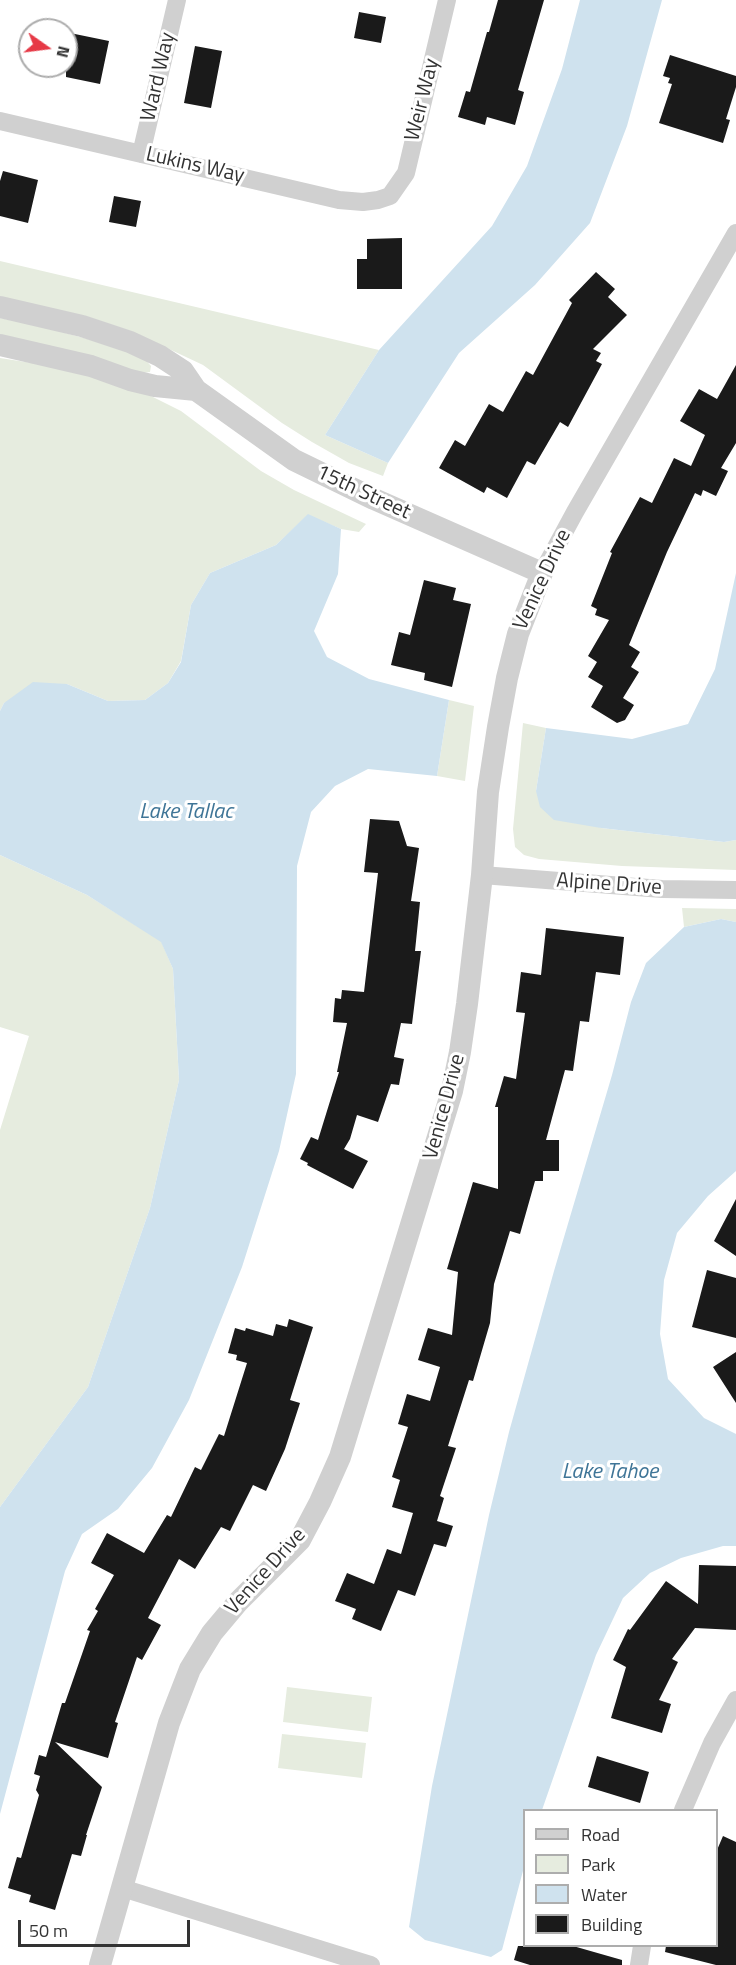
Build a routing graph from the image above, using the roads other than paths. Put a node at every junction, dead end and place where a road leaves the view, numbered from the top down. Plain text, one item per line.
1 (177, 0) edge
2 (447, 0) edge
3 (0, 121) edge
4 (141, 153) junction
5 (390, 196) joint
6 (736, 233) edge
7 (0, 307) edge
8 (0, 345) edge
9 (196, 390) junction
10 (542, 573) junction
11 (482, 875) junction
12 (736, 890) edge
13 (736, 1700) edge
14 (683, 1809) edge
15 (122, 1888) junction
16 (642, 1947) edge
17 (100, 1965) edge
18 (371, 1965) edge
19 (639, 1965) edge

1 - 4 street, Ward Way
2 - 5 street, Weir Way
3 - 4 street, Lukins Way
4 - 5 street, Lukins Way
6 - 10 street, Venice Drive
7 - 9 street, 15th Street
8 - 9 street, 15th Street
9 - 10 street, 15th Street
10 - 11 street, Venice Drive
11 - 12 street, Alpine Drive
11 - 15 street, Venice Drive
13 - 14 street
15 - 17 street, Venice Drive
15 - 18 street
16 - 19 street

